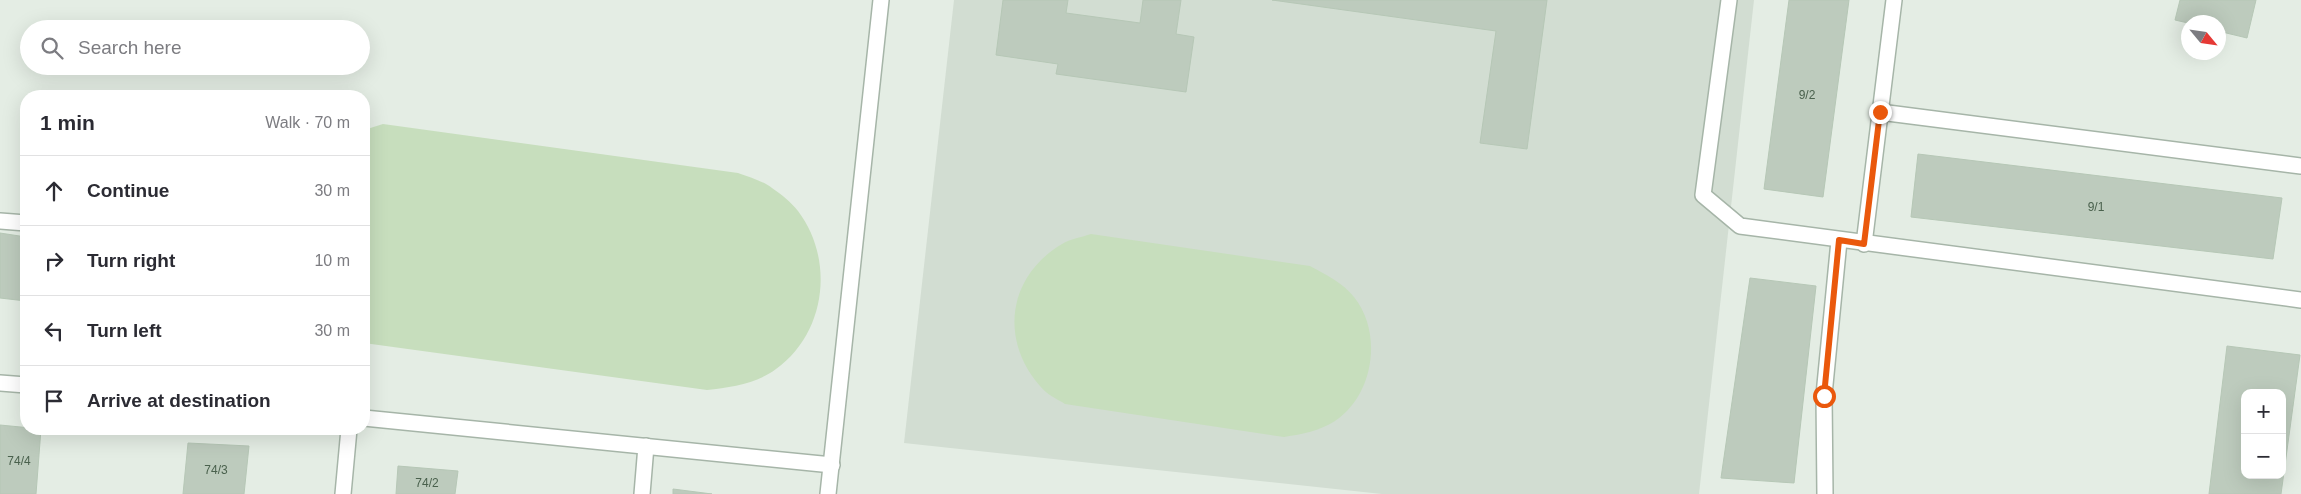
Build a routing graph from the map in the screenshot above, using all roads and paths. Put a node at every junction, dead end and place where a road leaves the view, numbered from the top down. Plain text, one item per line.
1 (881, 0) edge
2 (1729, 0) edge
3 (1894, 0) edge
4 (1880, 112) junction
5 (2301, 166) edge
6 (0, 220) edge
7 (20, 222) edge
8 (1839, 240) junction
9 (1864, 244) junction
10 (2300, 296) edge
11 (0, 382) edge
12 (20, 384) edge
13 (370, 419) edge
14 (348, 435) edge
15 (646, 446) junction
16 (832, 465) junction
17 (342, 494) edge
18 (642, 494) edge
19 (828, 494) edge
20 (1825, 494) edge

1 - 16 street
2 - 8 street
3 - 4 street
4 - 5 street
4 - 9 street
6 - 7 street
8 - 9 street
8 - 20 street
9 - 10 street
11 - 12 street
13 - 15 street
14 - 17 street
15 - 16 street
15 - 18 street
16 - 19 street

